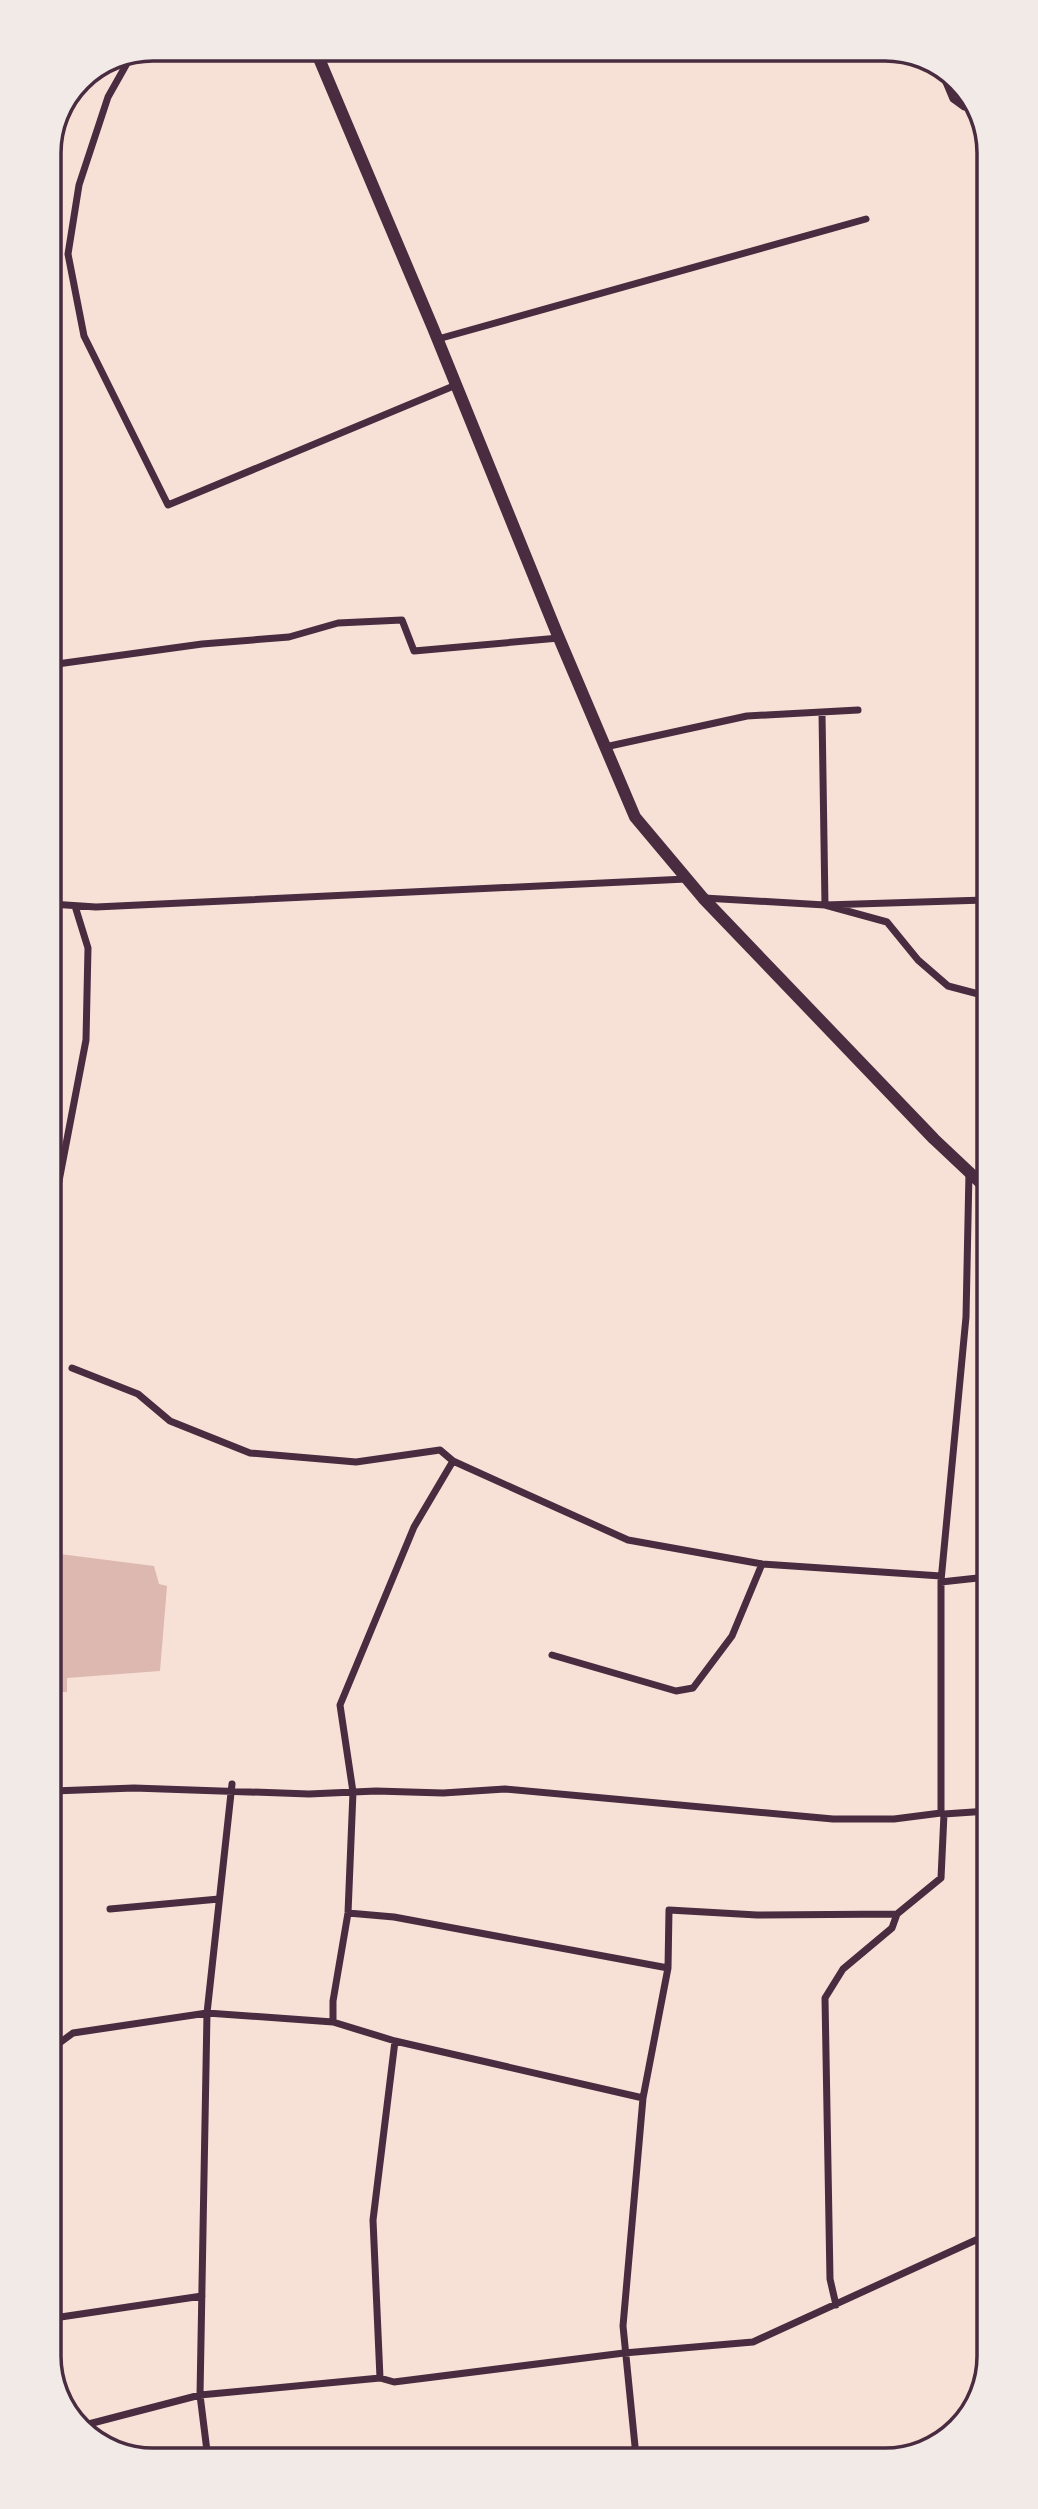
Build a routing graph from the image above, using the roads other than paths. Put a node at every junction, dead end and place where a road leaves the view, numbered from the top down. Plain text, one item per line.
1 (320, 61) edge
2 (126, 66) edge
3 (948, 86) edge
4 (964, 107) edge
5 (866, 219) dead end
6 (438, 339) junction
7 (456, 385) junction
8 (559, 638) junction
9 (61, 663) edge
10 (858, 710) dead end
11 (822, 713) junction
12 (605, 747) junction
13 (687, 879) junction
14 (703, 898) junction
15 (977, 900) edge
16 (61, 905) edge
17 (825, 905) junction
18 (75, 906) junction
19 (977, 994) edge
20 (61, 1171) edge
21 (969, 1172) junction
22 (977, 1180) edge
23 (72, 1368) dead end
24 (453, 1461) junction
25 (762, 1564) junction
26 (977, 1577) edge
27 (941, 1579) junction
28 (552, 1655) dead end
29 (232, 1788) junction
30 (61, 1791) edge
31 (353, 1792) junction
32 (977, 1812) edge
33 (219, 1899) junction
34 (110, 1909) dead end
35 (348, 1913) junction
36 (897, 1914) junction
37 (668, 1968) junction
38 (207, 2013) junction
39 (333, 2022) junction
40 (395, 2041) junction
41 (61, 2042) edge
42 (643, 2098) junction
43 (977, 2240) edge
44 (202, 2296) junction
45 (836, 2305) junction
46 (61, 2317) edge
47 (624, 2353) junction
48 (380, 2378) junction
49 (200, 2395) junction
50 (91, 2423) edge
51 (207, 2448) edge
52 (635, 2448) edge

1 - 6 street
2 - 7 street
3 - 4 street
5 - 6 street
6 - 7 street
7 - 8 street
8 - 9 street
8 - 12 street
10 - 11 street
11 - 12 street
11 - 17 street
12 - 13 street
13 - 14 street
13 - 18 street
14 - 17 street
14 - 21 street
15 - 17 street
16 - 18 street
17 - 19 street
18 - 20 street
21 - 22 street
21 - 27 street
23 - 24 street
24 - 25 street
24 - 31 street
25 - 27 street
25 - 28 street
26 - 27 street
27 - 31 street
29 - 30 street
29 - 31 street
29 - 33 street
31 - 35 street
32 - 36 street
33 - 34 street
33 - 38 street
35 - 37 street
35 - 39 street
36 - 37 street
36 - 45 street
37 - 42 street
38 - 39 street
38 - 41 street
38 - 44 street
39 - 40 street
40 - 42 street
40 - 48 street
42 - 47 street
43 - 45 street
44 - 46 street
44 - 49 street
45 - 47 street
47 - 48 street
47 - 52 street
48 - 49 street
49 - 50 street
49 - 51 street

